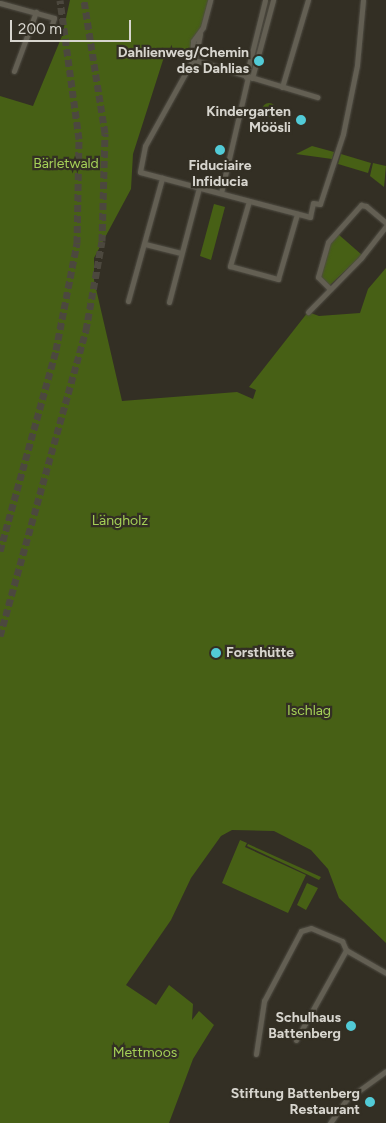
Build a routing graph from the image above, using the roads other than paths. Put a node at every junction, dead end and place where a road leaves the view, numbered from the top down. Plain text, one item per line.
1 (210, 0) edge
2 (266, 0) edge
3 (273, 0) edge
4 (308, 0) edge
5 (363, 0) edge
6 (0, 3) edge
7 (36, 12) junction
8 (51, 28) dead end
9 (192, 58) junction
10 (14, 71) dead end
11 (249, 78) junction
12 (282, 87) junction
13 (317, 97) dead end
14 (162, 178) junction
15 (199, 188) junction
16 (221, 193) junction
17 (249, 201) junction
18 (297, 214) junction
19 (386, 225) edge
20 (145, 244) junction
21 (180, 253) junction
22 (330, 289) junction
23 (128, 301) dead end
24 (169, 302) dead end
25 (308, 312) dead end
26 (346, 950) junction
27 (386, 973) edge
28 (296, 1040) dead end
29 (256, 1054) dead end
30 (386, 1071) edge
31 (330, 1123) edge

1 - 9 street
2 - 11 street
3 - 11 street
4 - 12 street
5 - 18 street
6 - 7 street
7 - 8 street
7 - 10 street
9 - 11 street
9 - 14 street
11 - 12 street
11 - 16 street
12 - 13 street
14 - 15 street
14 - 20 street
15 - 16 street
15 - 21 street
16 - 17 street
17 - 18 street
17 - 18 street
19 - 22 street
19 - 22 street
20 - 21 street
20 - 23 street
21 - 24 street
22 - 25 street
26 - 27 street
26 - 28 street
26 - 29 street
30 - 31 street

